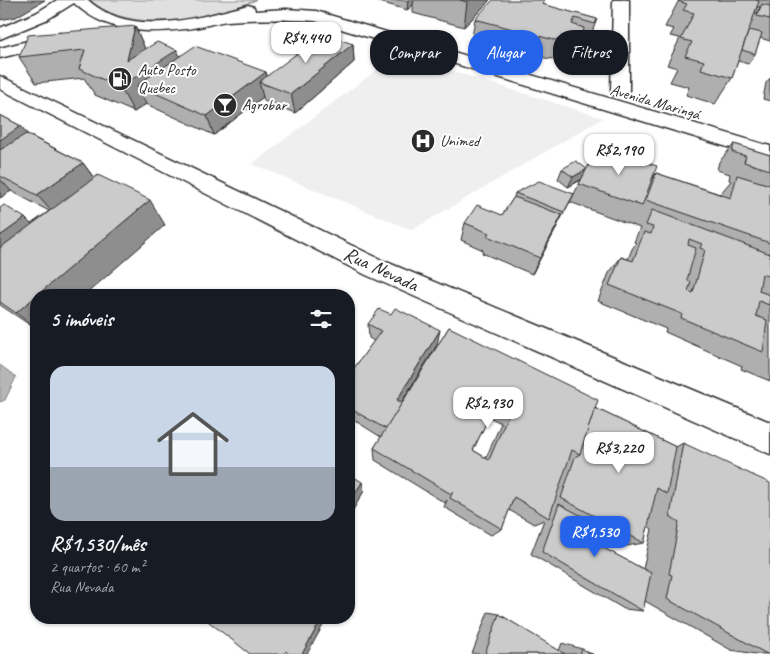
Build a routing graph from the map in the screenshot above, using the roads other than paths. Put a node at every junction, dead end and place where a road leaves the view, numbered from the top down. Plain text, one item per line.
1 (68, 0) edge
2 (79, 0) edge
3 (270, 0) edge
4 (310, 0) edge
5 (621, 0) edge
6 (231, 17) junction
7 (130, 24) junction
8 (0, 34) edge
9 (0, 53) edge
10 (0, 82) edge
11 (620, 91) junction
12 (770, 135) edge
13 (770, 153) edge
14 (770, 438) edge

1 - 8 main road
2 - 7 main road
3 - 6 main road
4 - 11 main road, Avenida Maringá
5 - 11 main road
6 - 7 main road
6 - 13 main road, Avenida Maringá
7 - 9 main road
10 - 14 main road, Rua Nevada
11 - 12 main road, Avenida Maringá

